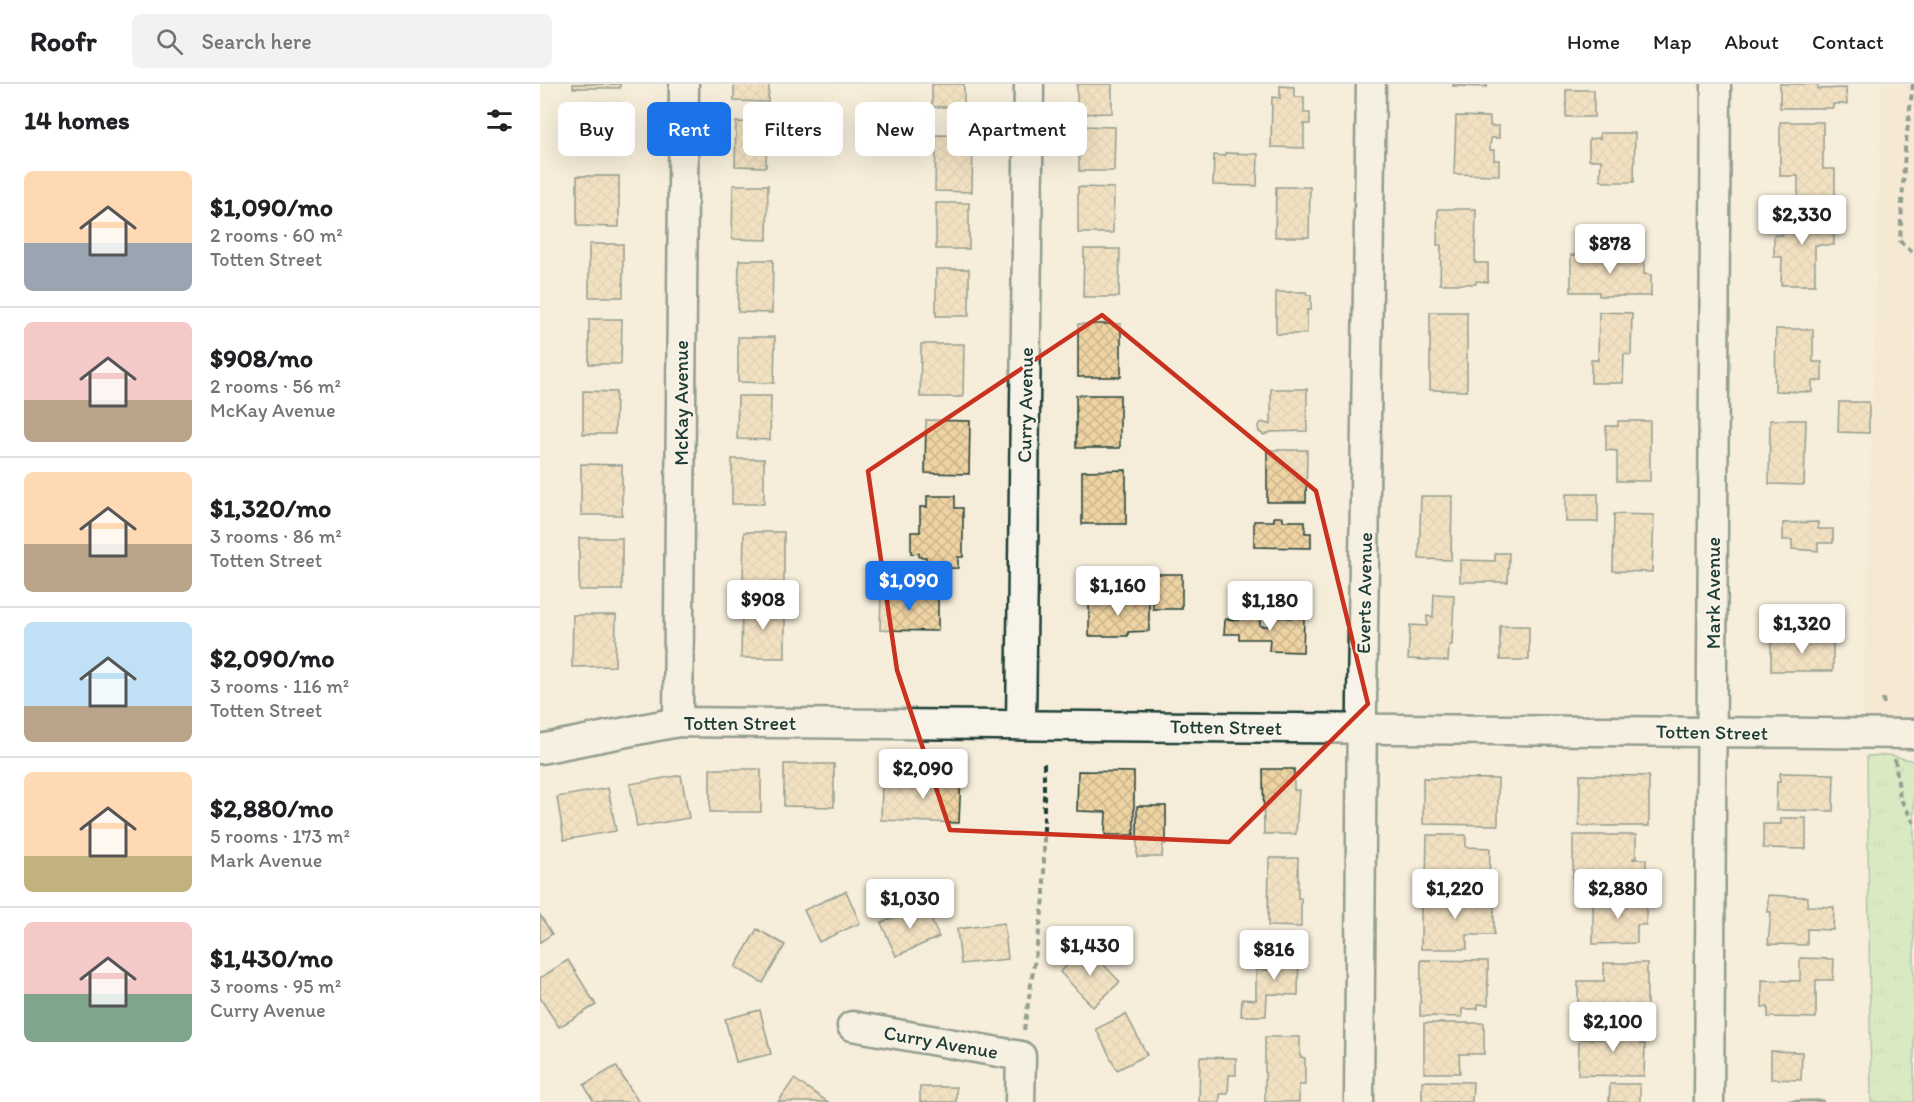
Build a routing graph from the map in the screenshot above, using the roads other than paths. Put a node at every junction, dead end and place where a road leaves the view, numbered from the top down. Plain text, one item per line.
1 (684, 84) edge
2 (1029, 84) edge
3 (1371, 84) edge
4 (1716, 84) edge
5 (678, 722) junction
6 (1021, 725) junction
7 (1362, 729) junction
8 (1713, 732) junction
9 (1914, 734) edge
10 (540, 749) edge
11 (852, 1026) dead end
12 (1020, 1102) edge
13 (1359, 1102) edge
14 (1708, 1102) edge

1 - 5 street, McKay Avenue
2 - 6 street, Curry Avenue
3 - 7 street, Everts Avenue
4 - 8 street, Mark Avenue
5 - 6 street, Totten Street
5 - 10 street, Totten Street
6 - 7 street, Totten Street
7 - 8 street, Totten Street
7 - 13 street, Everts Avenue
8 - 9 street, Totten Street
8 - 14 street, Mark Avenue
11 - 12 street, Curry Avenue

